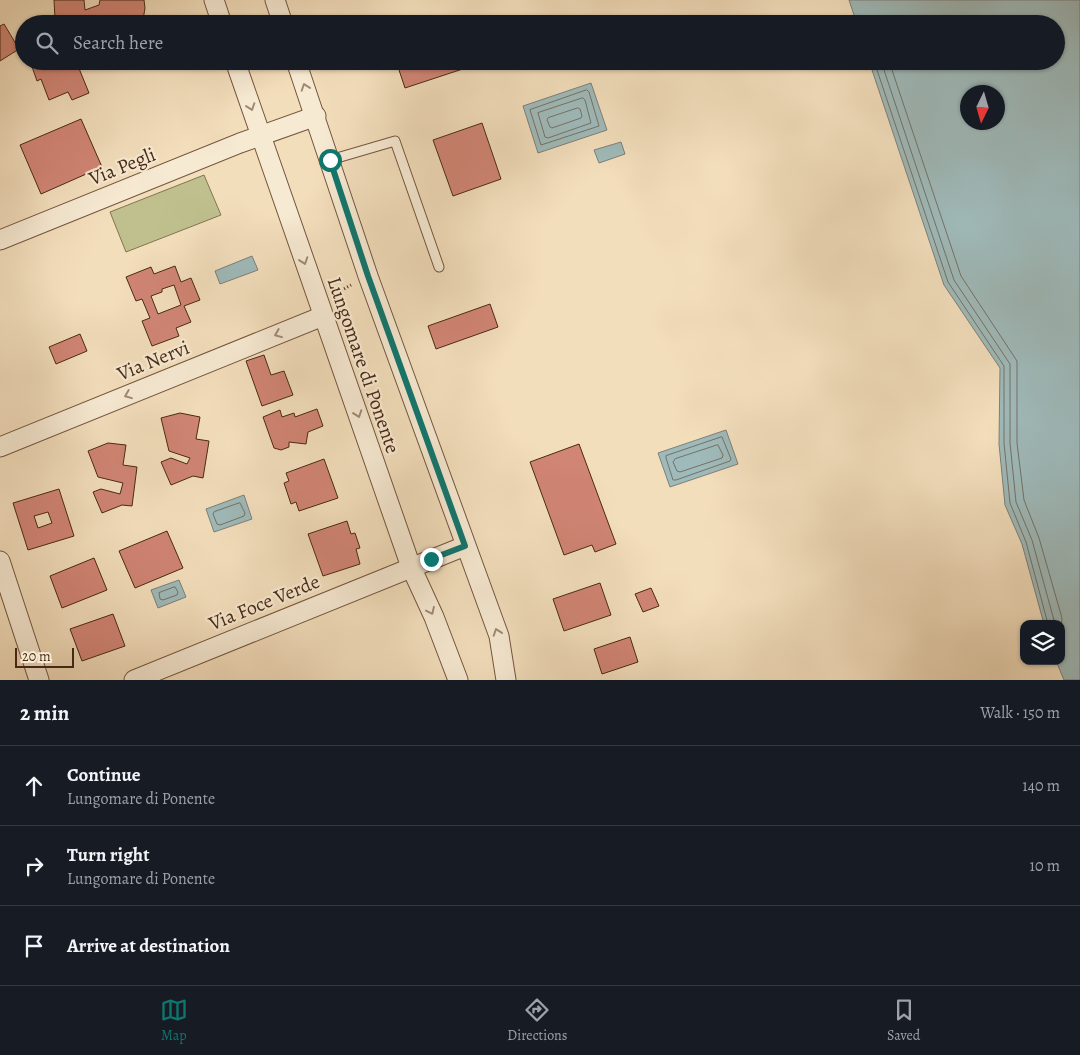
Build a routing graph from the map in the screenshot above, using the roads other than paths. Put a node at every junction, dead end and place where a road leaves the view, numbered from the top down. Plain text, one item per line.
1 (214, 0) edge
2 (275, 0) edge
3 (219, 15) edge
4 (280, 15) edge
5 (238, 70) edge
6 (299, 70) edge
7 (316, 116) junction
8 (260, 136) junction
9 (330, 160) junction
10 (0, 240) edge
11 (439, 267) dead end
12 (324, 316) junction
13 (0, 447) edge
14 (465, 546) junction
15 (0, 561) edge
16 (411, 567) junction
17 (39, 680) edge
18 (134, 680) edge
19 (458, 680) edge
20 (506, 680) edge

1 - 3 street
2 - 4 street
5 -> 8 street, Lungomare di Ponente
7 -> 6 street, Lungomare di Ponente
7 - 8 street, Via Pegli
7 - 9 street, Lungomare di Ponente
8 - 10 street, Via Pegli
8 -> 12 street, Lungomare di Ponente
9 - 11 lane
9 - 14 street, Lungomare di Ponente
12 -> 13 street, Via Nervi
12 -> 16 street, Lungomare di Ponente
14 - 16 street, Via Foce Verde
20 -> 14 street, Lungomare di Ponente
15 - 17 street
16 - 18 street, Via Foce Verde
16 -> 19 street, Lungomare di Ponente

